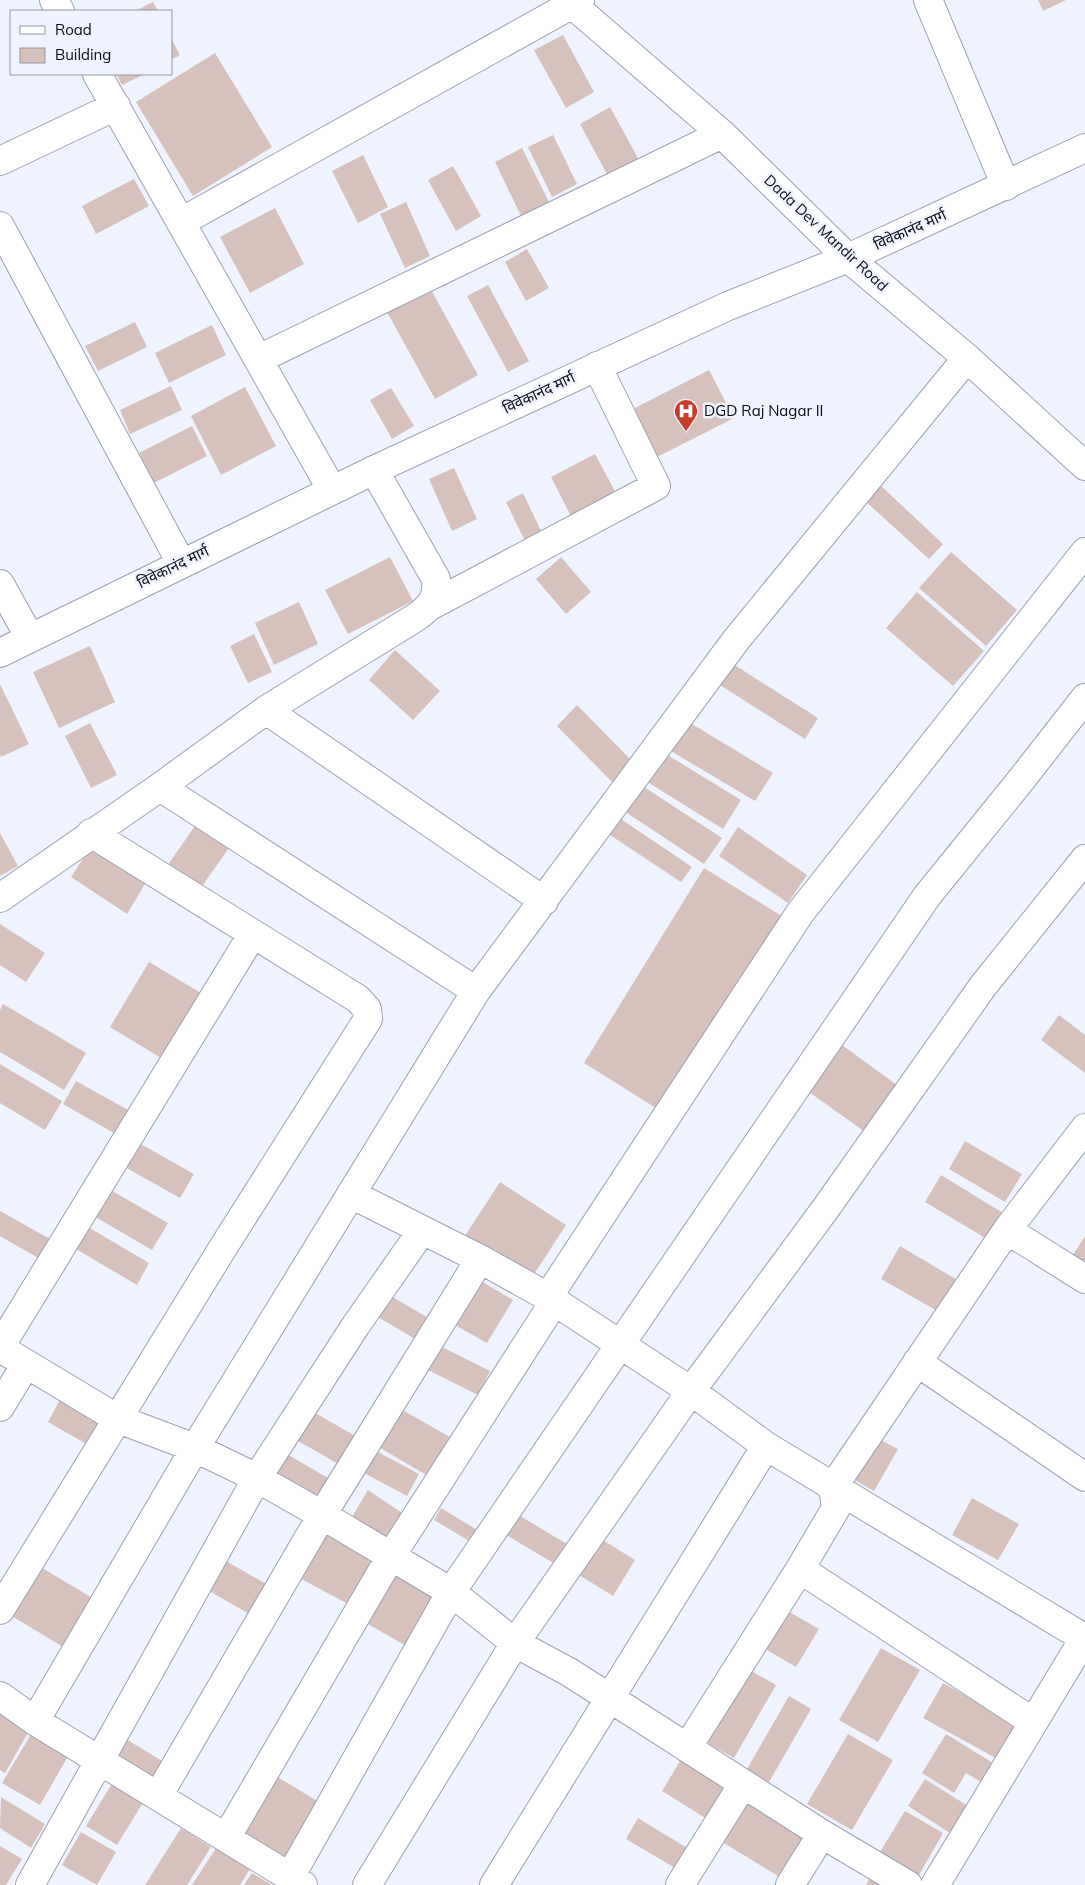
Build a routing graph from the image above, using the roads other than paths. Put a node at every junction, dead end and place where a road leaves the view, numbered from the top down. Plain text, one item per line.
1 (928, 0) edge
2 (573, 2) edge
3 (98, 75) edge
4 (116, 106) junction
5 (722, 134) junction
6 (1085, 148) edge
7 (0, 161) edge
8 (1006, 186) junction
9 (181, 222) junction
10 (0, 226) edge
11 (848, 258) junction
12 (967, 358) junction
13 (258, 359) junction
14 (598, 366) junction
15 (1085, 466) edge
16 (374, 470) junction
17 (332, 490) junction
18 (1085, 552) edge
19 (181, 563) junction
20 (0, 584) edge
21 (432, 605) junction
22 (30, 638) junction
23 (0, 653) edge
24 (1085, 698) edge
25 (266, 710) junction
26 (160, 787) junction
27 (91, 833) junction
28 (1085, 859) edge
29 (0, 898) edge
30 (544, 901) junction
31 (252, 935) junction
32 (476, 991) junction
33 (1085, 1128) edge
34 (351, 1194) junction
35 (1007, 1230) junction
36 (422, 1232) junction
37 (480, 1260) junction
38 (1085, 1279) edge
39 (551, 1300) junction
40 (620, 1344) junction
41 (0, 1348) edge
42 (917, 1362) junction
43 (26, 1364) junction
44 (691, 1391) junction
45 (0, 1407) edge
46 (118, 1419) junction
47 (766, 1446) junction
48 (194, 1448) junction
49 (1085, 1477) edge
50 (257, 1478) junction
51 (833, 1487) junction
52 (322, 1515) junction
53 (391, 1556) junction
54 (800, 1569) junction
55 (451, 1592) junction
56 (0, 1610) edge
57 (1084, 1637) edge
58 (516, 1643) junction
59 (0, 1696) edge
60 (609, 1698) junction
61 (35, 1722) junction
62 (1033, 1722) junction
63 (687, 1748) junction
64 (100, 1761) junction
65 (743, 1784) junction
66 (158, 1796) junction
67 (822, 1834) junction
68 (226, 1838) junction
69 (296, 1881) edge
70 (30, 1885) edge
71 (367, 1885) edge
72 (494, 1885) edge
73 (680, 1885) edge
74 (790, 1885) edge
75 (908, 1885) edge
76 (935, 1885) edge

1 - 8 street
2 - 5 street, Dada Dev Mandir Road
2 - 9 street
3 - 4 street
4 - 7 street
4 - 9 street
5 - 11 street, Dada Dev Mandir Road
5 - 13 street
6 - 8 street, विवेकानंद मार्ग
8 - 11 street, विवेकानंद मार्ग
9 - 13 street
10 - 19 street
11 - 12 street, Dada Dev Mandir Road
11 - 14 street, विवेकानंद मार्ग
12 - 15 street, Dada Dev Mandir Road
12 - 30 street
13 - 17 street
14 - 16 street, विवेकानंद मार्ग
14 - 21 street
16 - 17 street, विवेकानंद मार्ग
16 - 21 street
17 - 19 street, विवेकानंद मार्ग
18 - 39 street
19 - 22 street, विवेकानंद मार्ग
20 - 22 street
21 - 25 street
22 - 23 street, विवेकानंद मार्ग
24 - 40 street
25 - 26 street
25 - 30 street
26 - 27 street
26 - 32 street
27 - 29 street
27 - 31 street
28 - 44 street
30 - 32 street
31 - 41 street
31 - 46 street
32 - 34 street
33 - 35 street
34 - 36 street
34 - 48 street
35 - 38 street
35 - 42 street
36 - 37 street
36 - 50 street
37 - 39 street
37 - 52 street
39 - 40 street
39 - 53 street
40 - 44 street
40 - 55 street
41 - 43 street
42 - 49 street
42 - 51 street
43 - 45 street
43 - 46 street
44 - 47 street
44 - 58 street
46 - 48 street
46 - 56 street
47 - 51 street
47 - 60 street
48 - 50 street
48 - 61 street
50 - 52 street
50 - 64 street
51 - 54 street
51 - 57 street
52 - 53 street
52 - 66 street
53 - 55 street
53 - 68 street
54 - 62 street
54 - 63 street
55 - 58 street
55 - 69 street
57 - 62 street
58 - 60 street
58 - 71 street
59 - 61 street
60 - 63 street
60 - 72 street
61 - 64 street
62 - 76 street
63 - 65 street
64 - 66 street
64 - 70 street
65 - 67 street
65 - 73 street
66 - 68 street
67 - 74 street
67 - 75 street
68 - 69 street

